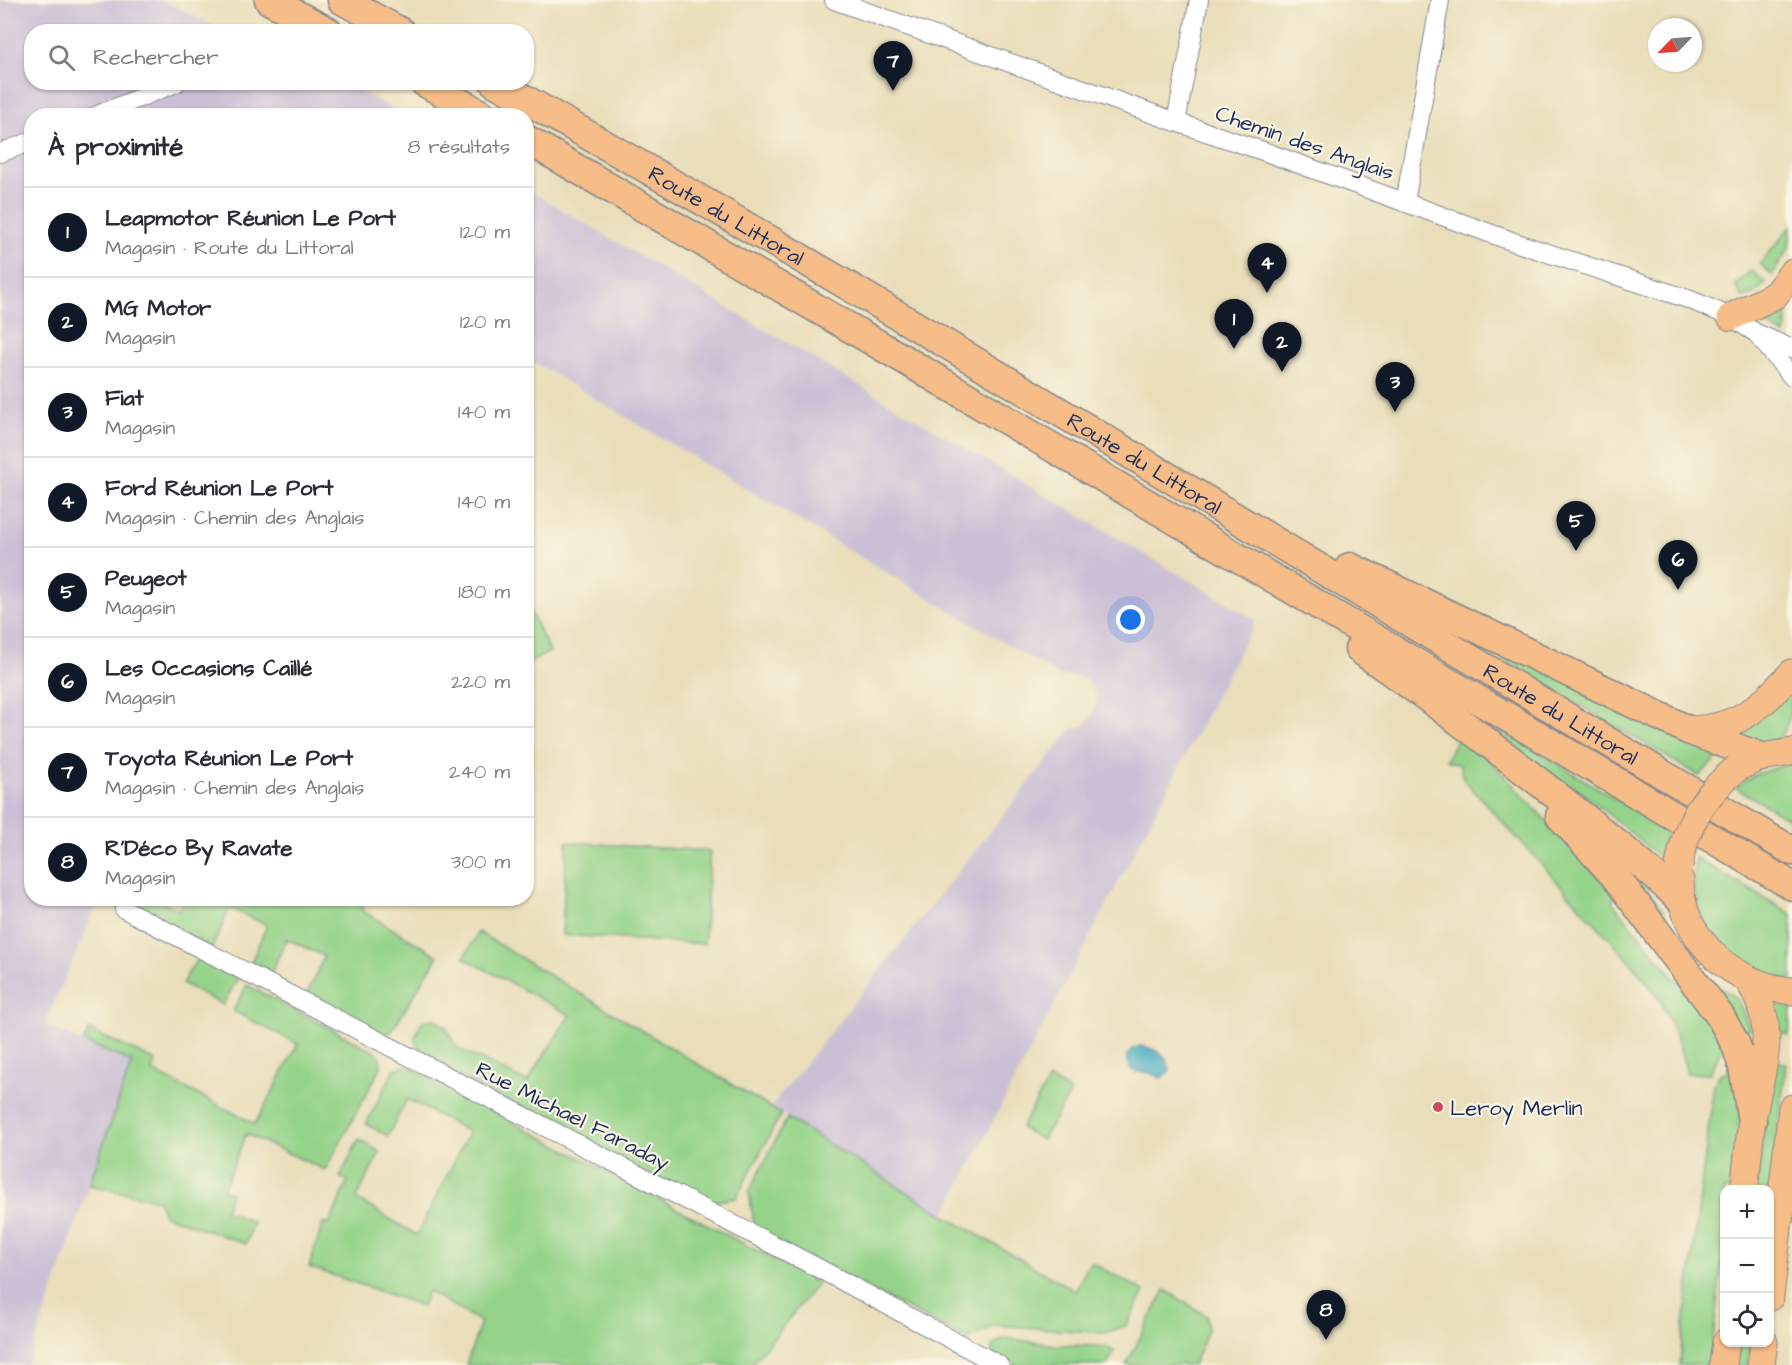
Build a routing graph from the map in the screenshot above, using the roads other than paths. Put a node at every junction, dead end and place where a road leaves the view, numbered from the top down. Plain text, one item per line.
1 (269, 0) edge
2 (342, 0) edge
3 (834, 0) edge
4 (1199, 0) edge
5 (1440, 0) edge
6 (314, 24) edge
7 (386, 24) edge
8 (159, 90) edge
9 (438, 90) edge
10 (508, 90) edge
11 (115, 108) edge
12 (470, 108) edge
13 (1176, 122) junction
14 (534, 143) edge
15 (24, 144) edge
16 (0, 153) edge
17 (1406, 203) junction
18 (1792, 273) edge
19 (1731, 317) junction
20 (1756, 333) junction
21 (1792, 349) edge
22 (1792, 377) edge
23 (1184, 486) junction
24 (1155, 508) junction
25 (1792, 673) edge
26 (1688, 730) junction
27 (1791, 750) edge
28 (1499, 751) junction
29 (1749, 762) junction
30 (1792, 851) edge
31 (1792, 886) edge
32 (1682, 901) junction
33 (124, 909) dead end
34 (1749, 981) junction
35 (1792, 991) edge
36 (1792, 1108) edge
37 (1752, 1121) junction
38 (1792, 1171) edge
39 (1745, 1185) edge
40 (1779, 1216) junction
41 (1770, 1293) edge
42 (1725, 1347) edge
43 (1763, 1347) edge
44 (999, 1365) edge
45 (1723, 1365) edge
46 (1761, 1365) edge

1 - 6 highway
2 - 7 highway
3 - 13 street, Chemin des Anglais
4 - 13 street
5 - 17 street
8 - 11 street
9 - 12 highway
10 - 23 highway, Route du Littoral
13 - 17 street, Chemin des Anglais
14 - 24 highway, Route du Littoral
15 - 16 street
17 - 19 street, Chemin des Anglais
18 - 19 main road
19 - 20 street, Chemin des Anglais
20 - 21 street, Chemin des Anglais
20 - 22 street, Chemin des Anglais
23 - 26 highway
23 - 30 highway, Route du Littoral
24 - 28 highway
24 - 31 highway, Route du Littoral
25 - 26 main road
26 - 29 highway
27 - 29 main road
28 - 32 highway
28 - 37 highway
29 - 32 main road, bridge
32 - 34 main road
33 - 44 street, Rue Michael Faraday
34 - 35 main road
34 - 37 main road
36 - 40 main road
37 - 39 main road
38 - 40 highway
40 - 41 main road
42 - 45 main road
43 - 46 main road

